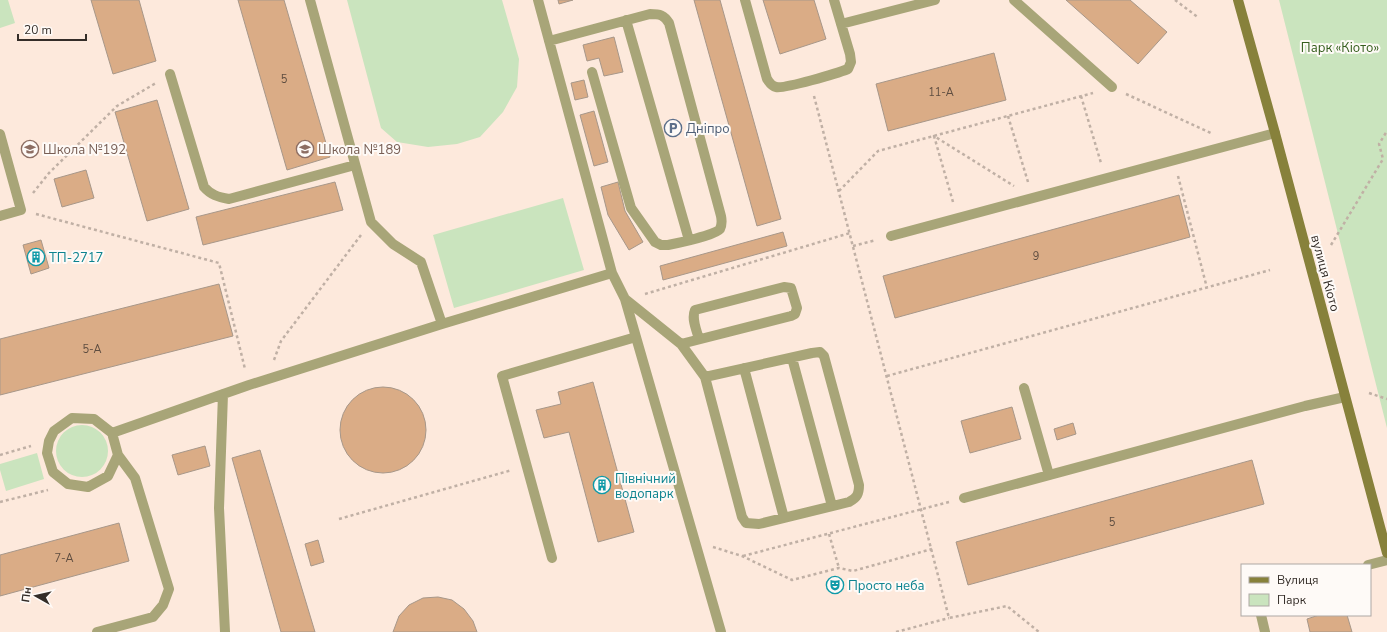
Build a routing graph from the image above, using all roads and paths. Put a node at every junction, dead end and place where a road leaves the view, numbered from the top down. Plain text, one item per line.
1 (310, 0) edge
2 (538, 0) edge
3 (744, 0) edge
4 (834, 0) edge
5 (935, 0) edge
6 (1014, 0) edge
7 (1175, 0) edge
8 (1238, 0) edge
9 (1199, 18) dead end
10 (626, 20) junction
11 (841, 24) junction
12 (549, 41) junction
13 (592, 72) dead end
14 (170, 74) joint
15 (810, 80) junction
16 (1112, 88) junction
17 (1081, 96) junction
18 (1008, 116) junction
19 (1387, 131) edge
20 (1275, 133) junction
21 (0, 134) edge
22 (934, 136) junction
23 (1237, 144) junction
24 (1174, 161) junction
25 (355, 165) junction
26 (1105, 179) junction
27 (839, 191) junction
28 (1033, 198) junction
29 (21, 210) junction
30 (0, 216) edge
31 (957, 218) junction
32 (371, 222) junction
33 (850, 233) junction
34 (891, 236) joint
35 (689, 240) junction
36 (1331, 245) dead end
37 (853, 246) junction
38 (1270, 270) dead end
39 (612, 274) junction
40 (1207, 288) junction
41 (625, 299) junction
42 (442, 324) junction
43 (636, 337) junction
44 (699, 339) junction
45 (682, 344) junction
46 (792, 358) junction
47 (744, 368) junction
48 (887, 376) junction
49 (705, 377) junction
50 (267, 379) junction
51 (249, 385) junction
52 (1024, 388) dead end
53 (1370, 393) dead end
54 (223, 394) junction
55 (1345, 397) junction
56 (1387, 399) edge
57 (112, 433) junction
58 (49, 441) junction
59 (0, 455) edge
60 (118, 455) junction
61 (527, 465) junction
62 (1049, 475) junction
63 (68, 484) junction
64 (964, 498) joint
65 (0, 502) edge
66 (832, 506) junction
67 (921, 510) junction
68 (784, 518) junction
69 (340, 519) dead end
70 (829, 534) junction
71 (695, 541) junction
72 (932, 549) junction
73 (1387, 552) edge
74 (742, 556) junction
75 (552, 558) dead end
76 (1387, 560) edge
77 (1371, 564) edge
78 (839, 568) junction
79 (1261, 616) edge
80 (949, 618) junction
81 (97, 632) edge
82 (226, 632) edge
83 (721, 632) edge
84 (896, 632) edge
85 (1038, 632) edge
86 (1265, 632) edge

1 - 25 lane
2 - 12 lane
3 - 15 lane
4 - 11 lane
5 - 11 lane
6 - 16 lane
7 - 9 path
8 - 20 street, вулиця Кіото
10 - 12 lane
10 - 35 lane
10 - 35 lane
11 - 15 lane
12 - 39 lane
13 - 35 lane
14 - 25 lane
14 - 29 path
15 - 27 path
16 - 17 path
16 - 23 path
17 - 18 path
17 - 26 path
18 - 22 path
18 - 28 path
19 - 36 path
20 - 23 lane
20 - 55 street, вулиця Кіото
21 - 29 lane
22 - 27 path
22 - 28 path
22 - 31 path
23 - 24 lane
24 - 26 lane
24 - 40 path
25 - 32 lane
26 - 28 lane
27 - 33 path
28 - 31 lane
29 - 30 lane
29 - 51 path
31 - 34 lane
32 - 42 lane
32 - 50 path
33 - 37 path
33 - 41 path
34 - 37 path
37 - 48 path
38 - 40 path
39 - 41 lane
39 - 42 lane
40 - 48 path
41 - 43 lane
41 - 45 lane
42 - 50 lane
43 - 61 lane
43 - 71 lane
44 - 44 lane
44 - 45 lane
45 - 49 lane
46 - 47 lane
46 - 66 lane
46 - 66 lane
47 - 49 lane
47 - 68 lane
48 - 67 path
49 - 68 lane
50 - 51 lane
51 - 54 lane
52 - 62 lane
53 - 56 path
54 - 57 lane
54 - 82 lane
55 - 62 lane
55 - 73 street, вулиця Кіото
57 - 58 lane
57 - 60 lane
58 - 59 path
58 - 63 lane
60 - 63 lane
60 - 81 lane
61 - 69 path
61 - 75 lane
62 - 64 lane
63 - 65 path
64 - 67 path
66 - 68 lane
67 - 70 path
67 - 72 path
70 - 74 path
70 - 78 path
71 - 74 path
71 - 83 lane
72 - 78 path
72 - 80 path
74 - 78 path
76 - 77 lane
79 - 86 lane
80 - 84 path
80 - 85 path

